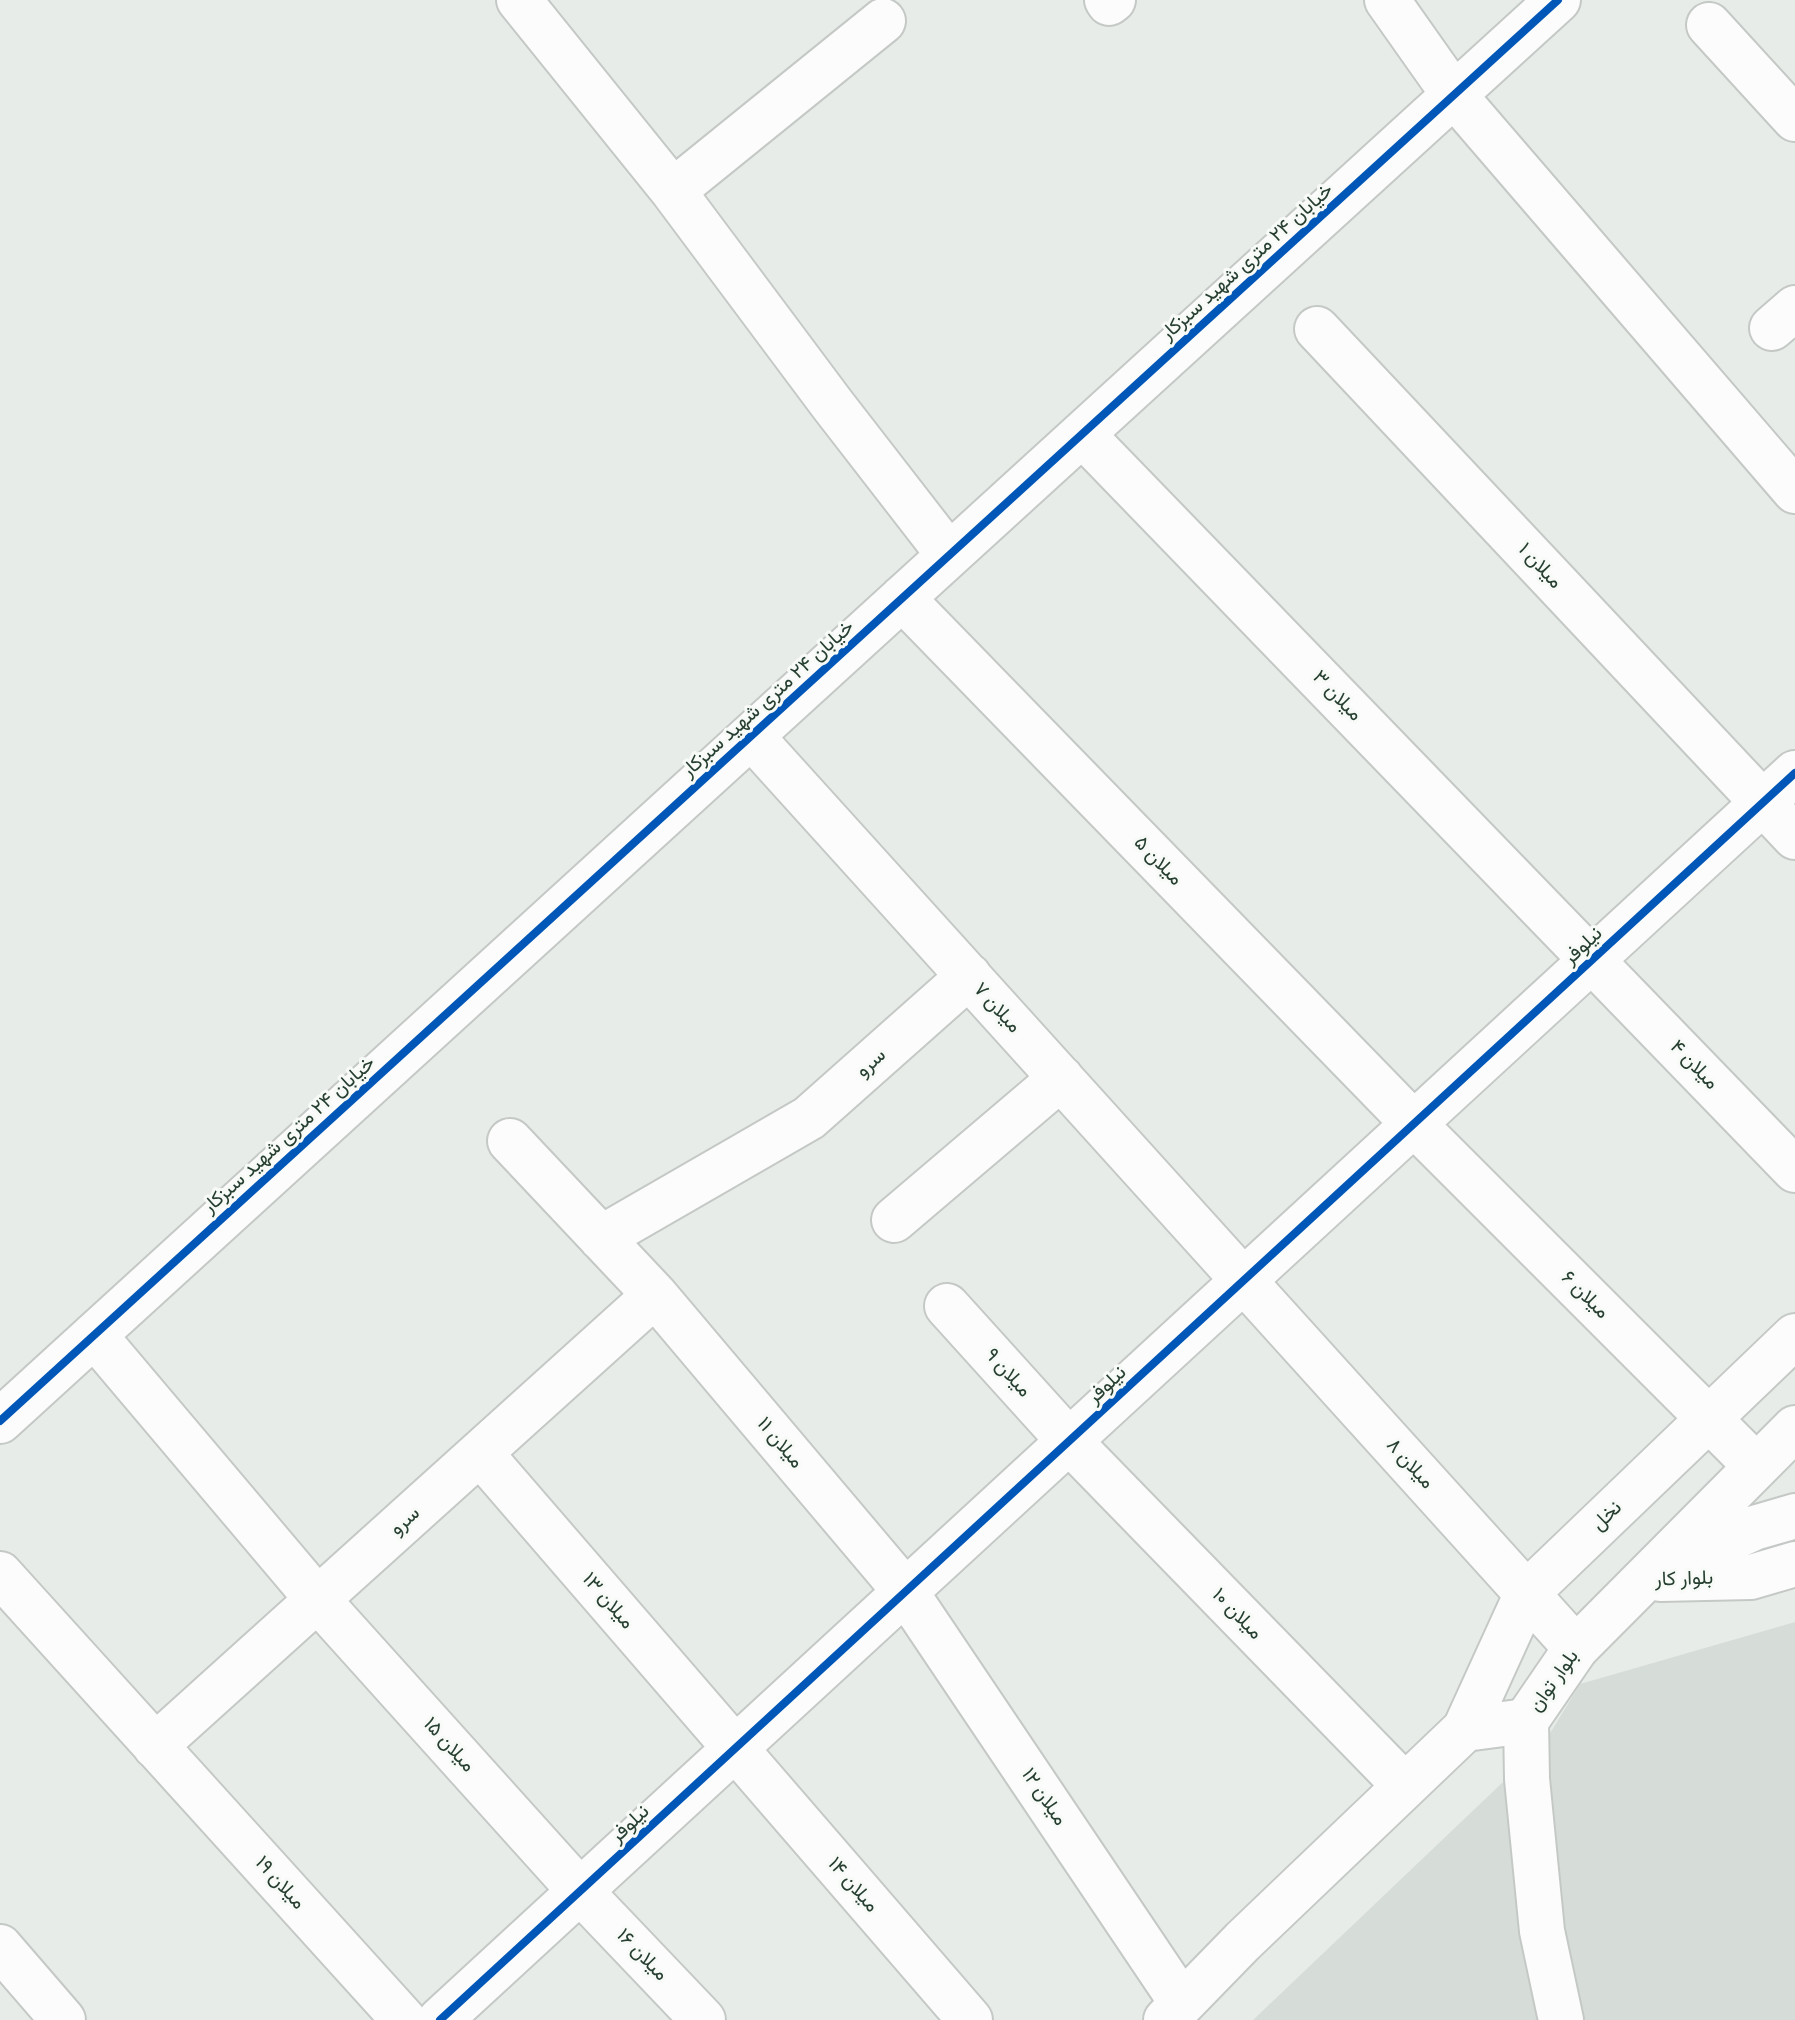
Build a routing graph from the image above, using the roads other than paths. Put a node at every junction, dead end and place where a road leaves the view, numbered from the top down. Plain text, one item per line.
1 (519, 0) edge
2 (1387, 0) edge
3 (1558, 0) edge
4 (883, 21) dead end
5 (1709, 25) dead end
6 (1454, 95) junction
7 (1795, 119) edge
8 (673, 191) junction
9 (1317, 329) dead end
10 (1082, 434) junction
11 (1795, 491) edge
12 (949, 555) junction
13 (902, 598) junction
14 (751, 736) junction
15 (1795, 773) edge
16 (1762, 803) junction
17 (1795, 837) edge
18 (1592, 959) junction
19 (969, 976) junction
20 (1061, 1078) junction
21 (1414, 1124) junction
22 (510, 1141) dead end
23 (1795, 1170) edge
24 (894, 1220) dead end
25 (601, 1238) junction
26 (1244, 1280) junction
27 (655, 1295) junction
28 (947, 1306) dead end
29 (94, 1335) junction
30 (1795, 1336) edge
31 (1708, 1418) junction
32 (0, 1421) edge
33 (1795, 1428) edge
34 (1069, 1441) junction
35 (480, 1453) junction
36 (1756, 1466) junction
37 (1795, 1516) edge
38 (1795, 1564) edge
39 (0, 1574) edge
40 (1642, 1580) junction
41 (905, 1591) junction
42 (1527, 1593) junction
43 (318, 1600) junction
44 (1576, 1648) junction
45 (1526, 1721) junction
46 (1465, 1729) junction
47 (155, 1746) junction
48 (735, 1749) junction
49 (1405, 1786) junction
50 (580, 1891) junction
51 (0, 1947) edge
52 (1174, 2012) edge
53 (63, 2020) edge
54 (404, 2020) edge
55 (440, 2020) edge
56 (703, 2020) edge
57 (970, 2020) edge
58 (1561, 2020) edge

1 - 8 street
2 - 6 street
3 - 6 street, خیابان ۲۴ متری شهید سبزکار
4 - 8 street
5 - 7 street
6 - 10 street, خیابان ۲۴ متری شهید سبزکار
6 - 11 street
8 - 12 street
9 - 16 street, میلان ۱
10 - 12 street, خیابان ۲۴ متری شهید سبزکار
10 - 18 street, میلان ۳
12 - 13 street, خیابان ۲۴ متری شهید سبزکار
13 - 14 street, خیابان ۲۴ متری شهید سبزکار
13 - 21 street, میلان ۵
14 - 19 street, میلان ۷
14 - 29 street, خیابان ۲۴ متری شهید سبزکار
15 - 16 street, نیلوفر
16 - 17 street, میلان ۱
16 - 18 street, نیلوفر
18 - 21 street, نیلوفر
18 - 23 street, میلان ۴
19 - 20 street, میلان ۷
19 - 25 street, سرو
20 - 24 street
20 - 26 street, میلان ۷
21 - 26 street, نیلوفر
21 - 31 street, میلان ۶
22 - 25 street, میلان ۱۱
25 - 27 street, میلان ۱۱
26 - 34 street, نیلوفر
26 - 42 street, میلان ۸
27 - 35 street, سرو
27 - 41 street, میلان ۱۱
28 - 34 street, میلان ۹
29 - 32 street, خیابان ۲۴ متری شهید سبزکار
29 - 43 street, میلان ۱۵
30 - 31 street, نخل
31 - 36 street, میلان ۶
31 - 42 street, نخل
33 - 36 street, بلوار توان
34 - 41 street, نیلوفر
34 - 49 street, میلان ۱۰
35 - 43 street, سرو
35 - 48 street, میلان ۱۳
36 - 40 street, بلوار توان
37 - 40 street, بلوار کار
38 - 40 street, بلوار کار
39 - 47 street, میلان ۱۹
40 - 44 street, بلوار توان
41 - 48 street, نیلوفر
41 - 52 street, میلان ۱۲
42 - 44 street, میلان ۸
42 - 46 street, نخل
43 - 47 street, سرو
43 - 50 street, میلان ۱۵
44 - 45 street, بلوار توان
45 - 46 street
45 - 58 street, بلوار توان
46 - 49 street, نخل
47 - 54 street, میلان ۱۹
48 - 50 street, نیلوفر
48 - 57 street, میلان ۱۴
49 - 52 street, نخل
50 - 55 street, نیلوفر
50 - 56 street, میلان ۱۶
51 - 53 street

